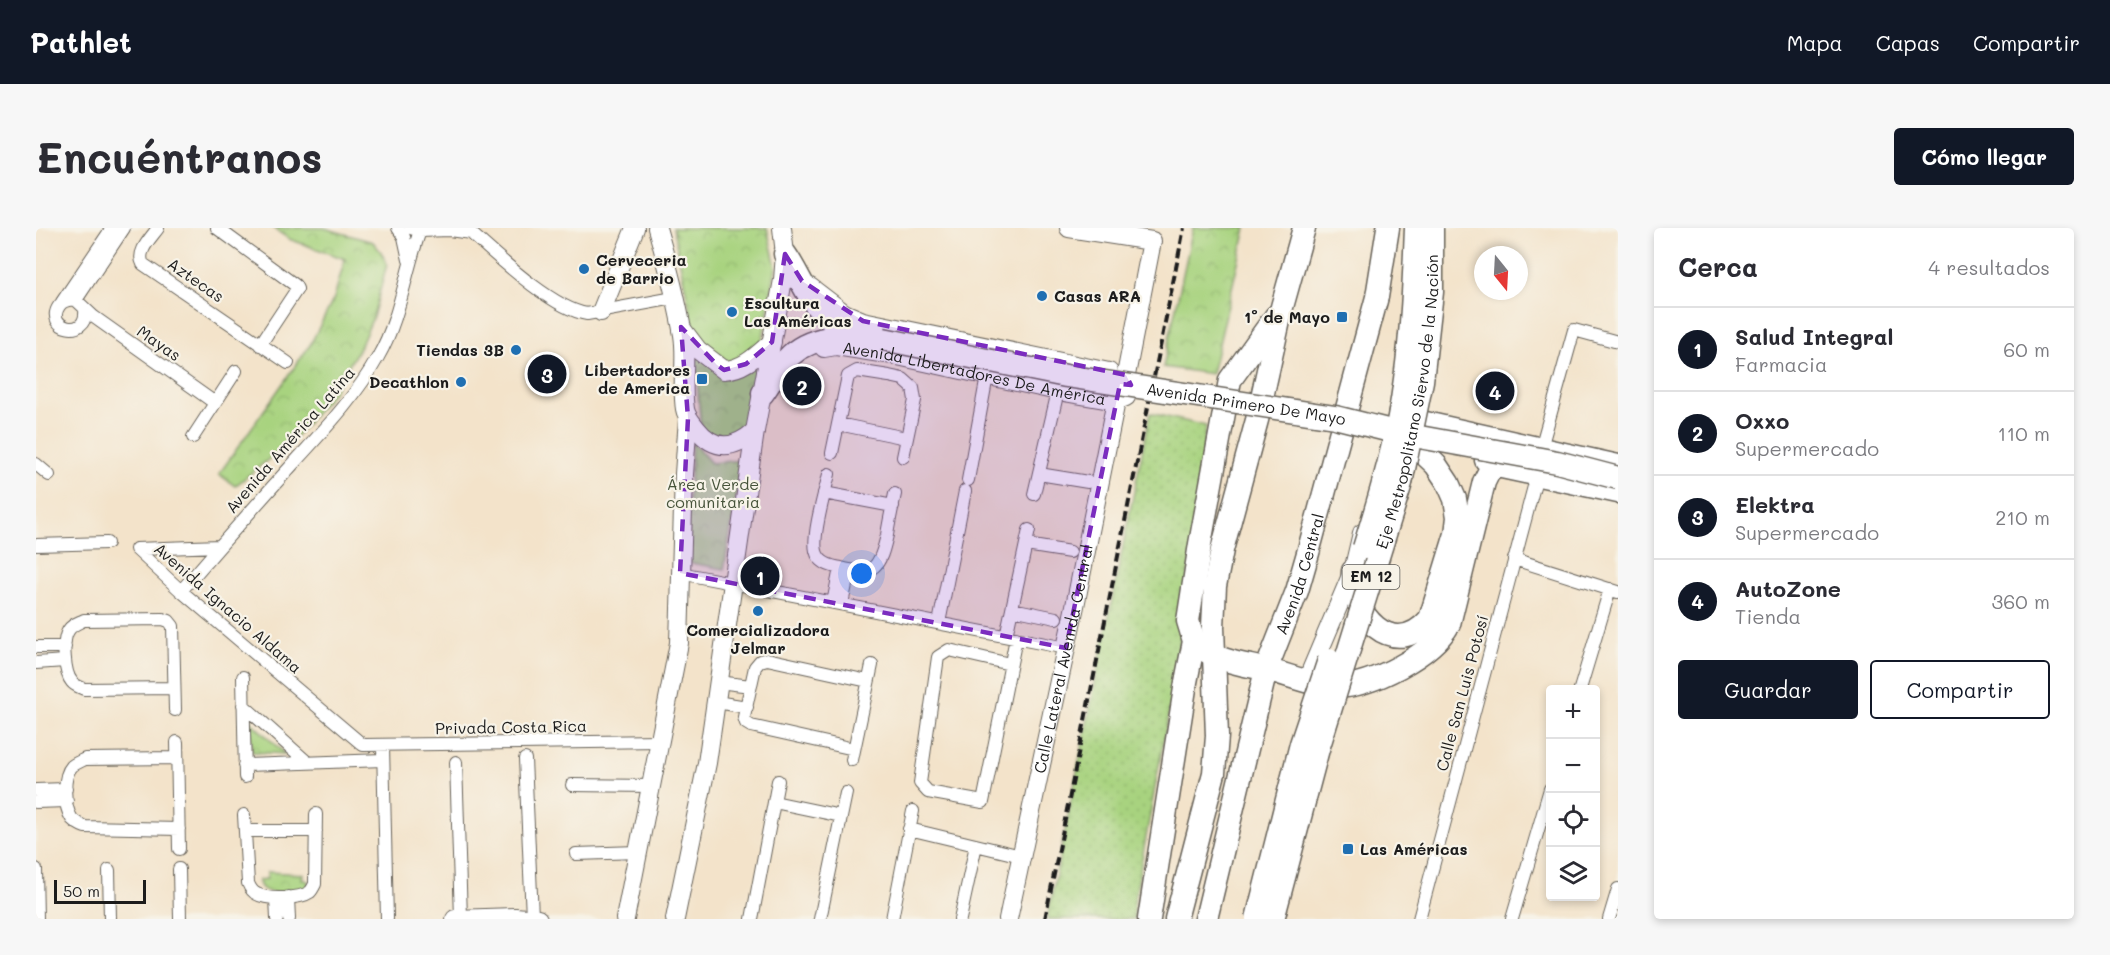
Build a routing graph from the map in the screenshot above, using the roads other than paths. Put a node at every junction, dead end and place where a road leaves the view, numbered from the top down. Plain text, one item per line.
1 (112, 228) edge
2 (124, 228) edge
3 (217, 228) edge
4 (398, 228) edge
5 (635, 228) edge
6 (782, 228) edge
7 (1069, 228) edge
8 (1304, 228) edge
9 (1388, 228) edge
10 (1416, 228) edge
11 (1431, 228) edge
12 (417, 229) edge
13 (154, 230) edge
14 (449, 230) junction
15 (470, 230) edge
16 (660, 232) edge
17 (1133, 233) edge
18 (786, 254) junction
19 (412, 258) junction
20 (802, 281) junction
21 (674, 298) junction
22 (76, 300) junction
23 (62, 302) junction
24 (1282, 307) junction
25 (85, 310) junction
26 (602, 312) junction
27 (681, 327) junction
28 (772, 342) junction
29 (1618, 342) edge
30 (260, 345) junction
31 (882, 346) junction
32 (288, 363) dead end
33 (236, 371) dead end
34 (883, 375) junction
35 (1126, 375) junction
36 (987, 376) junction
37 (1398, 387) junction
38 (1058, 391) junction
39 (763, 393) junction
40 (1116, 401) junction
41 (215, 403) junction
42 (688, 418) junction
43 (838, 424) junction
44 (755, 431) junction
45 (1403, 434) junction
46 (193, 437) dead end
47 (1493, 437) junction
48 (906, 438) junction
49 (1541, 448) junction
50 (832, 453) dead end
51 (903, 456) dead end
52 (36, 464) edge
53 (1497, 466) junction
54 (1618, 466) edge
55 (829, 474) dead end
56 (1039, 474) junction
57 (49, 475) dead end
58 (1537, 475) junction
59 (1618, 478) edge
60 (1088, 482) dead end
61 (1618, 492) edge
62 (824, 493) junction
63 (1034, 494) dead end
64 (1029, 530) dead end
65 (107, 543) dead end
66 (36, 544) edge
67 (1026, 545) junction
68 (220, 546) junction
69 (1070, 552) dead end
70 (1514, 559) junction
71 (844, 569) junction
72 (1353, 570) junction
73 (680, 573) junction
74 (732, 583) junction
75 (1614, 590) edge
76 (181, 591) junction
77 (838, 604) junction
78 (1012, 609) junction
79 (1056, 618) dead end
80 (939, 623) junction
81 (1011, 637) junction
82 (1194, 641) junction
83 (36, 647) edge
84 (65, 647) junction
85 (1066, 648) junction
86 (1216, 656) junction
87 (65, 661) junction
88 (36, 663) edge
89 (1010, 664) junction
90 (872, 665) dead end
91 (1266, 670) junction
92 (243, 677) dead end
93 (1307, 680) junction
94 (868, 681) junction
95 (718, 682) junction
96 (1582, 685) edge
97 (751, 686) junction
98 (174, 688) junction
99 (716, 702) junction
100 (243, 705) junction
101 (747, 707) junction
102 (175, 710) dead end
103 (661, 741) junction
104 (177, 742) dead end
105 (363, 746) joint
106 (383, 746) junction
107 (177, 758) junction
108 (525, 759) dead end
109 (383, 760) junction
110 (307, 762) junction
111 (456, 762) dead end
112 (778, 782) dead end
113 (572, 785) dead end
114 (651, 786) junction
115 (36, 790) edge
116 (846, 793) dead end
117 (1550, 793) edge
118 (67, 795) junction
119 (36, 802) edge
120 (774, 802) junction
121 (913, 811) dead end
122 (316, 814) dead end
123 (244, 815) dead end
124 (841, 816) junction
125 (179, 829) junction
126 (909, 829) junction
127 (245, 831) junction
128 (316, 831) junction
129 (976, 845) junction
130 (179, 849) dead end
131 (638, 852) junction
132 (576, 854) dead end
133 (1022, 858) junction
134 (36, 869) edge
135 (179, 869) dead end
136 (109, 870) dead end
137 (1618, 889) edge
138 (282, 897) junction
139 (535, 918) edge
140 (37, 919) edge
141 (110, 919) edge
142 (180, 919) edge
143 (277, 919) edge
144 (289, 919) edge
145 (387, 919) edge
146 (458, 919) edge
147 (625, 919) edge
148 (675, 919) edge
149 (752, 919) edge
150 (820, 919) edge
151 (892, 919) edge
152 (960, 919) edge
153 (1008, 919) edge
154 (1149, 919) edge
155 (1176, 919) edge
156 (1206, 919) edge
157 (1257, 919) edge
158 (1273, 919) edge
159 (1419, 919) edge
160 (1512, 919) edge
161 (1609, 919) edge

1 - 23 street
2 - 22 street
3 - 30 street
4 - 19 street
5 - 26 main road
6 - 18 main road
7 - 17 main road
8 - 24 highway
9 - 91 highway, Avenida Central
10 - 157 highway, Eje Metropolitano Siervo de la Nación / EM 12, bridge
11 - 37 main road
11 - 158 highway, Eje Metropolitano Siervo de la Nación / EM 12, bridge
12 - 14 street
12 - 19 street, Avenida América Latina
13 - 30 street, Aztecas
14 - 15 street
14 - 19 street
15 - 26 street
16 - 21 main road
17 - 35 main road
18 - 20 highway, Avenida Primero De Mayo
18 - 28 main road
19 - 68 street, Avenida América Latina
20 - 31 highway, Avenida Primero De Mayo
20 - 35 main road, Avenida Libertadores De América
21 - 26 street
21 - 27 main road
22 - 23 street
22 - 25 street
23 - 25 street
24 - 82 highway
24 - 86 highway
25 - 41 street, Mayas
27 - 28 main road
27 - 42 main road
28 - 39 main road
29 - 49 street
30 - 32 street, Aztecas
31 - 34 street
31 - 36 main road, Avenida Libertadores De América
31 - 39 highway, Avenida Primero De Mayo
31 - 45 highway, Avenida Primero De Mayo, bridge
33 - 41 street
34 - 43 street
34 - 48 street
35 - 40 main road, Avenida Libertadores De América
36 - 38 main road, Avenida Libertadores De América
36 - 80 street
37 - 47 highway
37 - 72 main road
38 - 40 main road, Avenida Libertadores De América
38 - 56 street
39 - 44 main road
40 - 85 main road, Calle Lateral Avenida Central
41 - 46 street
42 - 44 main road
42 - 73 main road
43 - 48 street
43 - 50 street
44 - 74 main road
45 - 59 highway, Avenida Primero De Mayo, bridge
45 - 72 highway, bridge
47 - 49 highway
47 - 53 highway
48 - 51 street
49 - 54 highway
52 - 57 street
53 - 58 highway
53 - 93 highway
55 - 62 street
56 - 60 street
56 - 63 street
58 - 61 highway
58 - 70 street, Calle San Luis Potosí
62 - 71 street
62 - 71 street
64 - 67 street
65 - 66 street
67 - 69 street
67 - 78 street
68 - 76 street, Avenida América Latina
68 - 76 street, Avenida Ignacio Aldama
70 - 75 street
70 - 159 street, Calle San Luis Potosí
71 - 77 street
72 - 93 main road
73 - 74 street
73 - 103 main road
74 - 77 street
74 - 95 main road
75 - 96 street
76 - 105 street, Avenida Ignacio Aldama
77 - 80 street
78 - 79 street
78 - 81 street
80 - 81 street
81 - 85 street
81 - 89 street
82 - 86 highway
82 - 154 highway
83 - 84 street
84 - 87 street
84 - 98 street
85 - 133 main road, Calle Lateral Avenida Central
86 - 91 highway
86 - 155 highway
87 - 88 street
87 - 98 street
89 - 89 street
90 - 94 street
91 - 93 highway
91 - 156 highway, Avenida Central
92 - 100 street
94 - 97 street
94 - 101 street
95 - 97 street
95 - 99 main road
97 - 101 street
98 - 102 street
99 - 101 street
99 - 148 main road
100 - 110 street
100 - 110 street
103 - 106 street, Privada Costa Rica
103 - 114 main road
104 - 107 street
105 - 106 street, Privada Costa Rica
106 - 109 street
107 - 118 street
107 - 125 street
108 - 139 street
109 - 110 street
109 - 145 street
111 - 146 street
112 - 120 street
113 - 114 street
114 - 131 main road
115 - 118 street
116 - 124 street
117 - 160 street
118 - 119 street
118 - 125 street
120 - 124 street
120 - 149 street
121 - 126 street
122 - 128 street
123 - 127 street
124 - 150 street
125 - 130 street
126 - 129 street
126 - 151 street
127 - 128 street
127 - 138 street
128 - 138 street
129 - 133 street
129 - 152 street
131 - 132 street
131 - 147 main road
133 - 153 main road, Calle Lateral Avenida Central
134 - 140 street
135 - 142 street
136 - 141 street
137 - 161 street
138 - 143 street
138 - 144 street
139 - 146 main road

